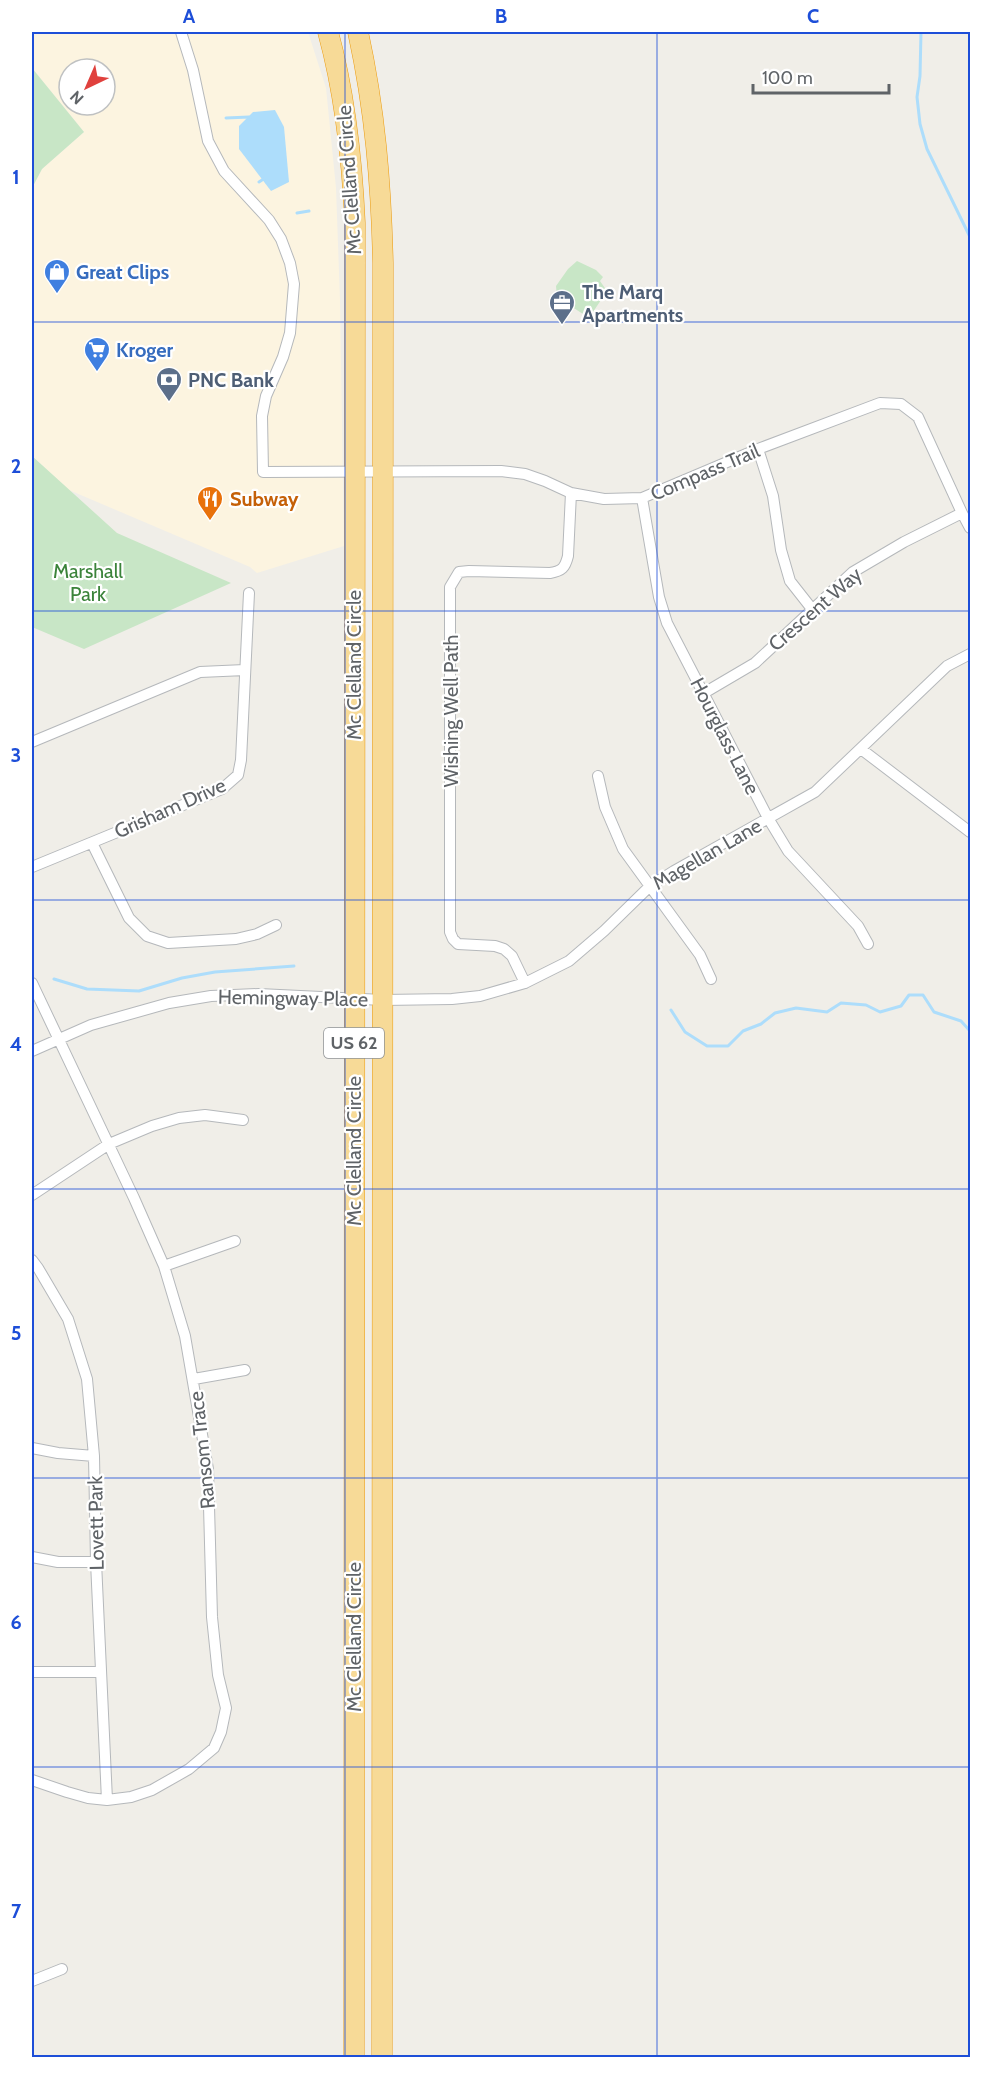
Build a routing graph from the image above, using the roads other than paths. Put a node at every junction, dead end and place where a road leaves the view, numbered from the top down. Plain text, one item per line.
1 (181, 32) edge
2 (328, 32) edge
3 (358, 32) edge
4 (758, 449) junction
5 (383, 471) junction
6 (355, 472) junction
7 (571, 493) junction
8 (642, 498) junction
9 (962, 513) junction
10 (970, 528) edge
11 (249, 593) dead end
12 (812, 609) junction
13 (970, 654) edge
14 (245, 670) junction
15 (704, 693) junction
16 (32, 742) edge
17 (861, 749) junction
18 (598, 776) dead end
19 (768, 818) junction
20 (970, 832) edge
21 (92, 843) junction
22 (32, 867) edge
23 (649, 887) junction
24 (276, 925) dead end
25 (868, 944) dead end
26 (711, 979) dead end
27 (32, 983) edge
28 (525, 983) junction
29 (354, 998) junction
30 (383, 1000) junction
31 (59, 1039) junction
32 (32, 1051) edge
33 (243, 1120) dead end
34 (109, 1144) junction
35 (32, 1195) edge
36 (235, 1241) dead end
37 (32, 1260) edge
38 (164, 1266) junction
39 (245, 1370) dead end
40 (194, 1379) junction
41 (32, 1448) edge
42 (94, 1456) junction
43 (32, 1557) edge
44 (96, 1562) junction
45 (32, 1672) edge
46 (102, 1672) junction
47 (32, 1780) edge
48 (107, 1800) junction
49 (62, 1969) dead end
50 (32, 1981) edge
51 (354, 2058) edge
52 (382, 2058) edge

1 - 6 street, Compass Trail
2 - 6 highway, Mc Clelland Circle / US 62
3 - 5 highway, Mc Clelland Circle / US 62
4 - 8 street, Compass Trail
4 - 9 street, Compass Trail
4 - 12 street
5 - 6 street, Compass Trail
5 - 7 street, Compass Trail
5 - 30 highway, Mc Clelland Circle / US 62
6 - 29 highway, Mc Clelland Circle / US 62
7 - 8 street, Compass Trail
7 - 28 street, Wishing Well Path
8 - 15 street, Hourglass Lane
9 - 10 street
9 - 12 street, Crescent Way
11 - 14 street, Grisham Drive
12 - 15 street, Crescent Way
13 - 17 street, Magellan Lane
14 - 16 street
14 - 21 street, Grisham Drive
15 - 19 street, Hourglass Lane
17 - 19 street, Magellan Lane
17 - 20 street
18 - 23 street
19 - 23 street, Magellan Lane
19 - 25 street, Hourglass Lane
21 - 22 street, Grisham Drive
21 - 24 street
23 - 26 street
23 - 28 street, Magellan Lane
27 - 31 street, Ransom Trace
28 - 30 street, Magellan Lane
29 - 30 street, Hemingway Place
29 - 31 street, Hemingway Place
29 - 51 highway, Mc Clelland Circle / US 62
30 - 52 highway, Mc Clelland Circle / US 62
31 - 32 street, Hemingway Place
31 - 34 street, Ransom Trace
33 - 34 street
34 - 35 street
34 - 38 street, Ransom Trace
36 - 38 street
37 - 42 street, Lovett Park
38 - 40 street, Ransom Trace
39 - 40 street
40 - 48 street, Ransom Trace
41 - 42 street
42 - 44 street, Lovett Park
43 - 44 street
44 - 46 street, Lovett Park
45 - 46 street
46 - 48 street, Lovett Park
47 - 48 street, Ransom Trace
49 - 50 street

